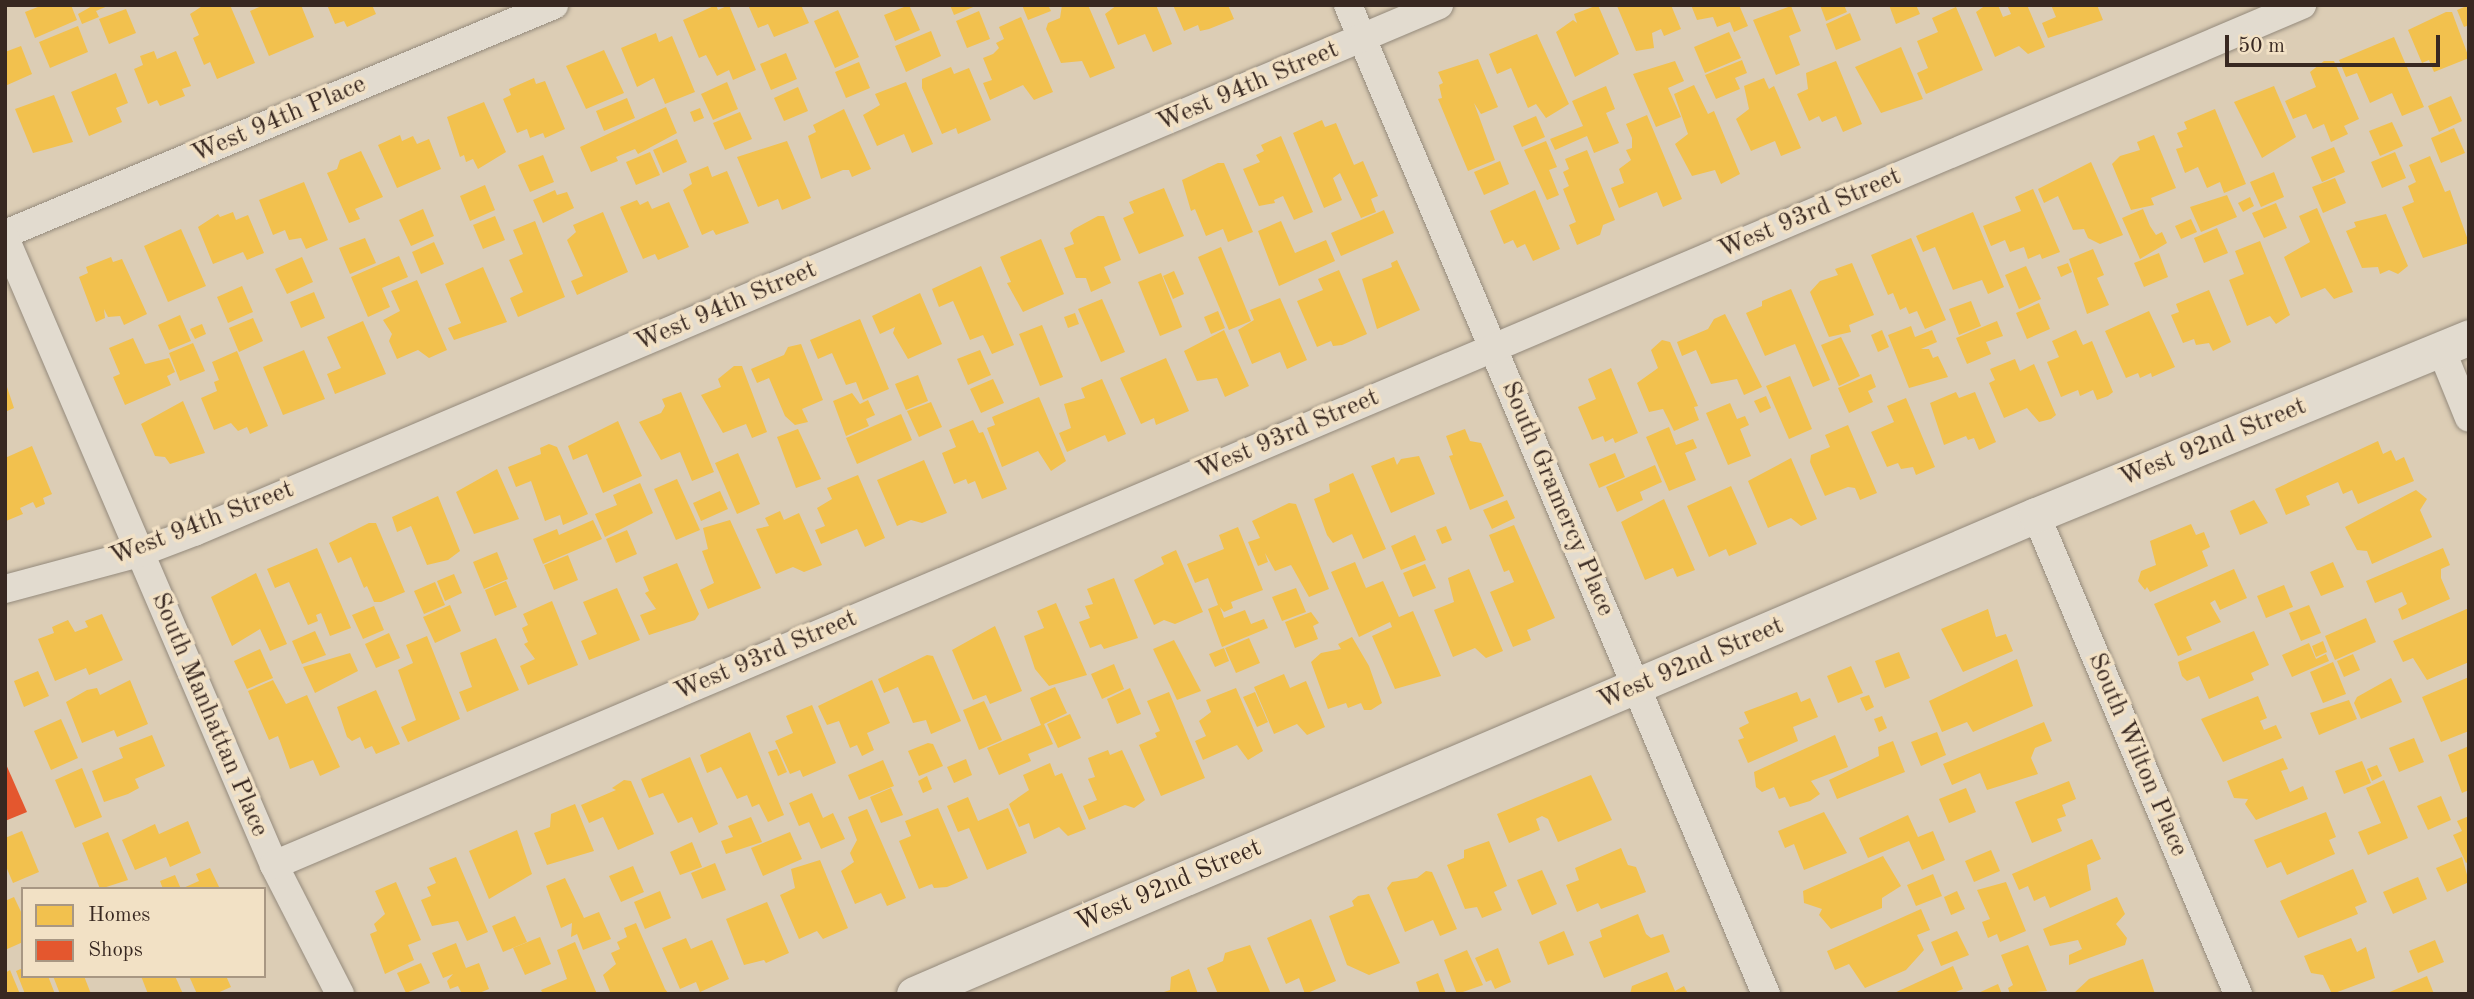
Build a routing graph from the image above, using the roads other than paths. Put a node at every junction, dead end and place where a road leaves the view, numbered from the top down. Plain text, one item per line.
1 (554, 5) edge
2 (1348, 5) edge
3 (1439, 5) edge
4 (2302, 5) edge
5 (1362, 39) junction
6 (5, 236) edge
7 (2455, 343) edge
8 (1493, 348) junction
9 (2469, 418) edge
10 (2036, 515) junction
11 (139, 553) junction
12 (5, 589) edge
13 (1636, 688) junction
14 (274, 865) junction
15 (340, 994) edge
16 (914, 994) edge
17 (1766, 994) edge
18 (2238, 994) edge

1 - 6 street, West 94th Place
2 - 5 street, South Gramercy Place
3 - 5 street, West 94th Street
4 - 8 street, West 93rd Street
5 - 8 street, South Gramercy Place
5 - 11 street, West 94th Street
6 - 11 street, South Manhattan Place
7 - 9 street
7 - 10 street, West 92nd Street
8 - 13 street, South Gramercy Place
8 - 14 street, West 93rd Street
10 - 13 street, West 92nd Street
10 - 18 street, South Wilton Place
11 - 12 street, West 94th Street
11 - 14 street, South Manhattan Place
13 - 16 street, West 92nd Street
13 - 17 street, South Gramercy Place
14 - 15 street, South Manhattan Place

